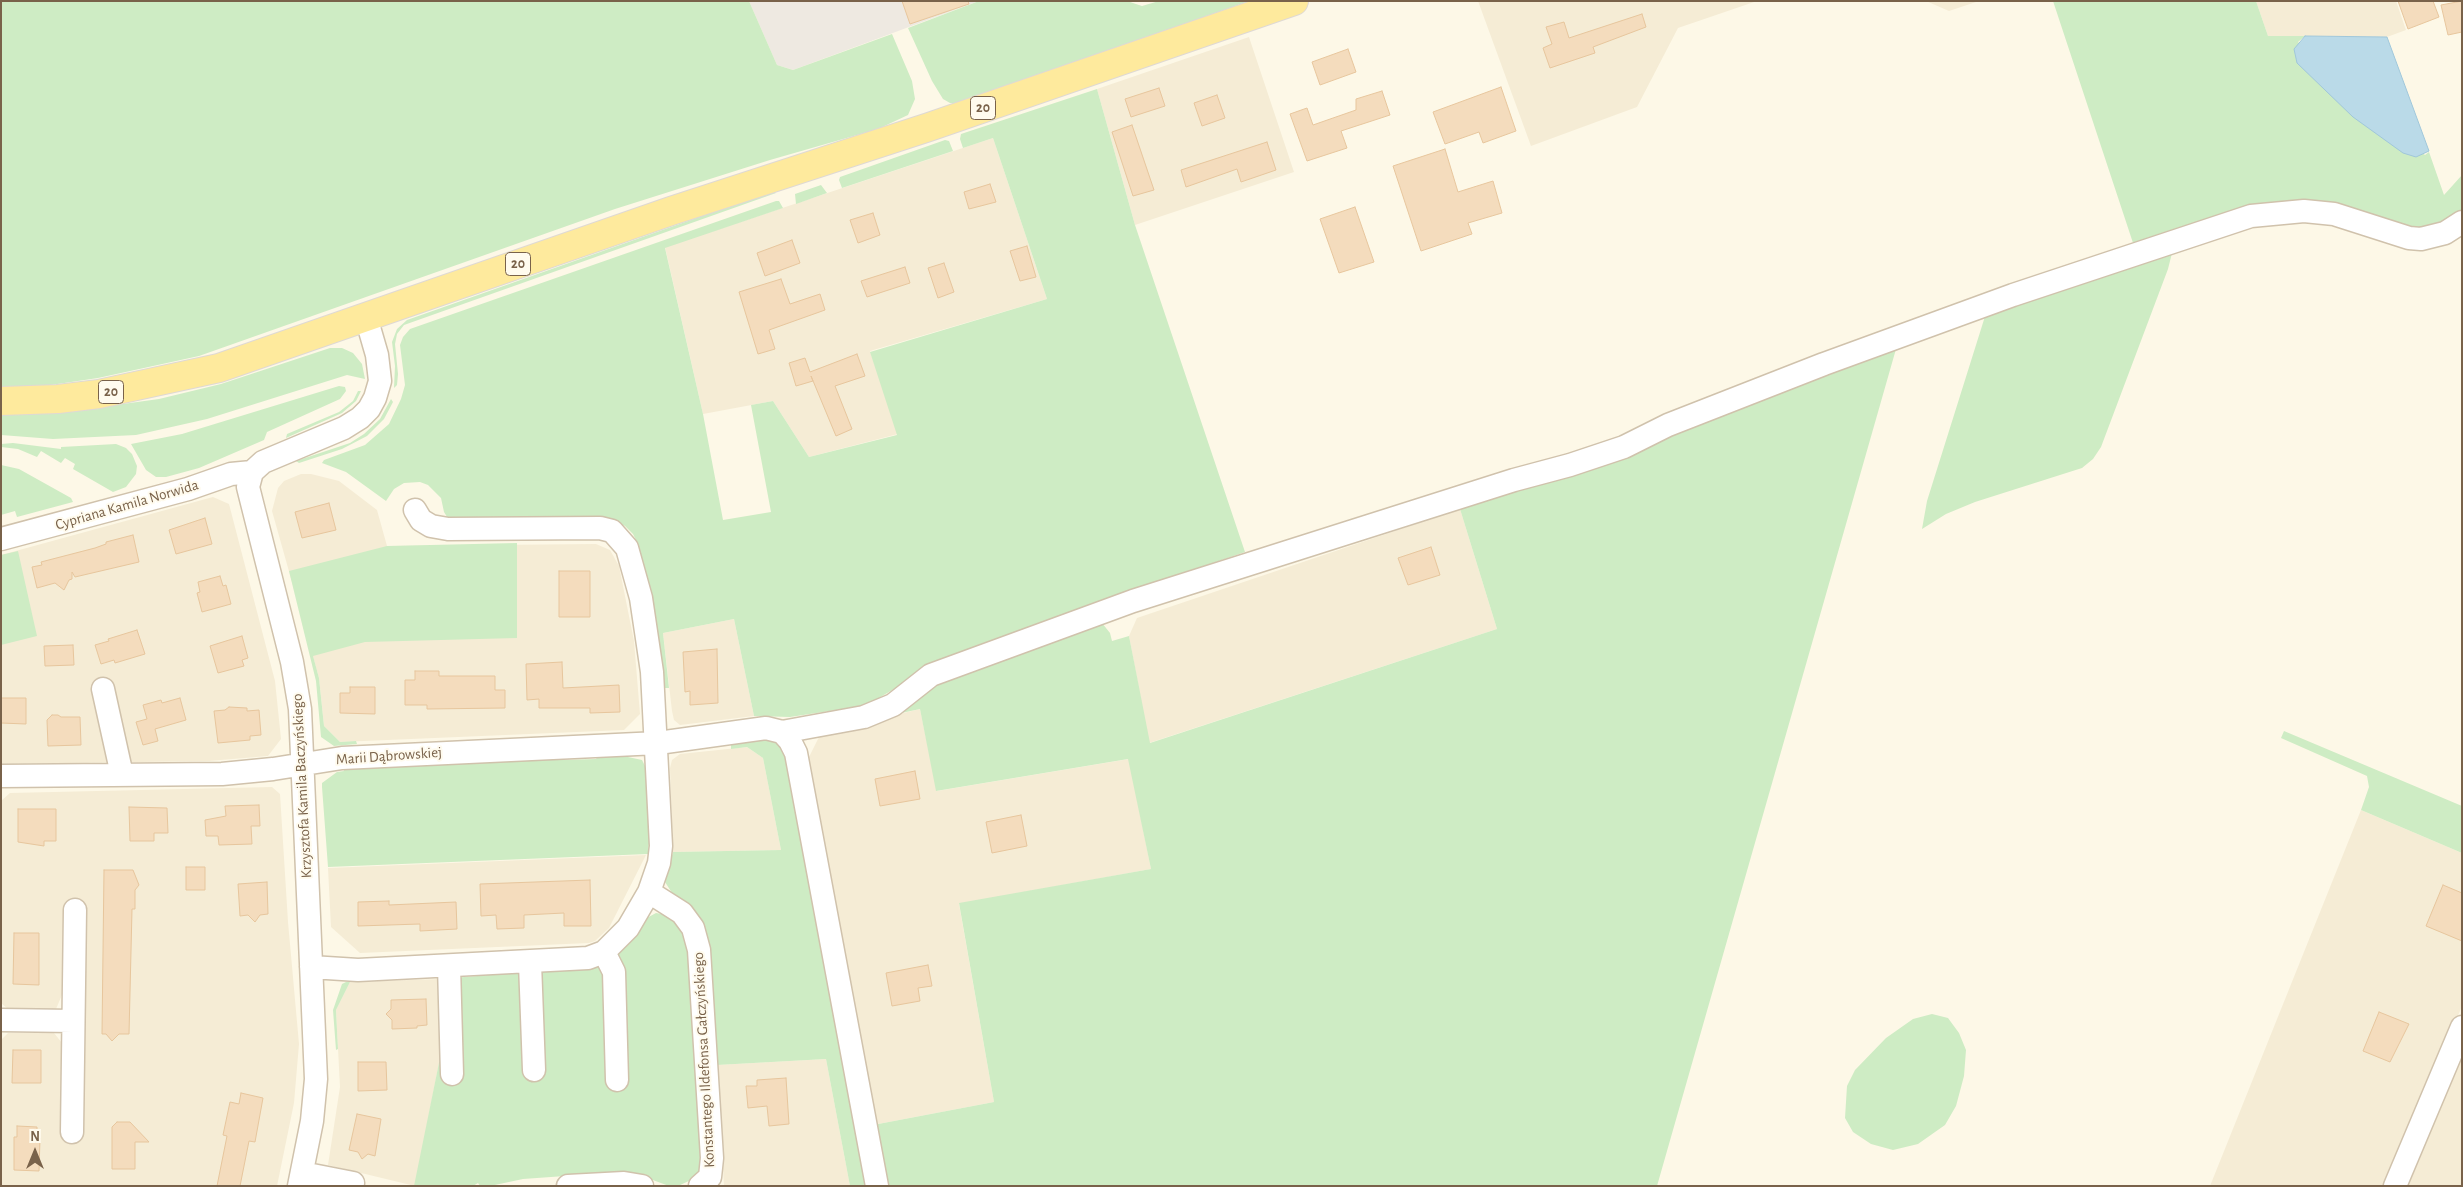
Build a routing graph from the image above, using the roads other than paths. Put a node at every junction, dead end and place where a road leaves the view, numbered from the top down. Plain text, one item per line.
1 (1294, 1) edge
2 (2462, 222) edge
3 (366, 317) junction
4 (1, 401) edge
5 (252, 472) junction
6 (415, 510) dead end
7 (1, 539) edge
8 (103, 689) dead end
9 (782, 732) junction
10 (658, 743) junction
11 (304, 765) junction
12 (122, 775) junction
13 (1, 776) edge
14 (649, 892) junction
15 (75, 910) dead end
16 (604, 952) junction
17 (530, 963) junction
18 (449, 966) junction
19 (311, 967) junction
20 (1, 1020) edge
21 (73, 1021) junction
22 (2462, 1027) edge
23 (534, 1070) dead end
24 (452, 1074) dead end
25 (617, 1080) dead end
26 (72, 1132) dead end
27 (301, 1179) edge
28 (353, 1183) dead end
29 (568, 1186) edge
30 (642, 1186) edge
31 (700, 1186) edge
32 (877, 1186) edge
33 (2395, 1186) edge

1 - 3 main road, 20
2 - 9 street, Marii Dąbrowskiej
3 - 4 main road, 20
3 - 5 street
5 - 7 street, Cypriana Kamila Norwida
5 - 11 street, Krzysztofa Kamila Baczyńskiego
6 - 10 street
8 - 12 street
9 - 10 street, Marii Dąbrowskiej
9 - 32 street
10 - 11 street, Marii Dąbrowskiej
10 - 14 street
11 - 12 street, Marii Dąbrowskiej
11 - 19 street, Krzysztofa Kamila Baczyńskiego
12 - 13 street, Marii Dąbrowskiej
14 - 16 street
14 - 31 street, Konstantego Ildefonsa Gałczyńskiego
15 - 21 street
16 - 17 street
16 - 25 street
17 - 18 street
17 - 23 street
18 - 19 street
18 - 24 street
19 - 27 street, Krzysztofa Kamila Baczyńskiego
20 - 21 street
21 - 26 street
22 - 33 street
27 - 28 street
29 - 30 street

